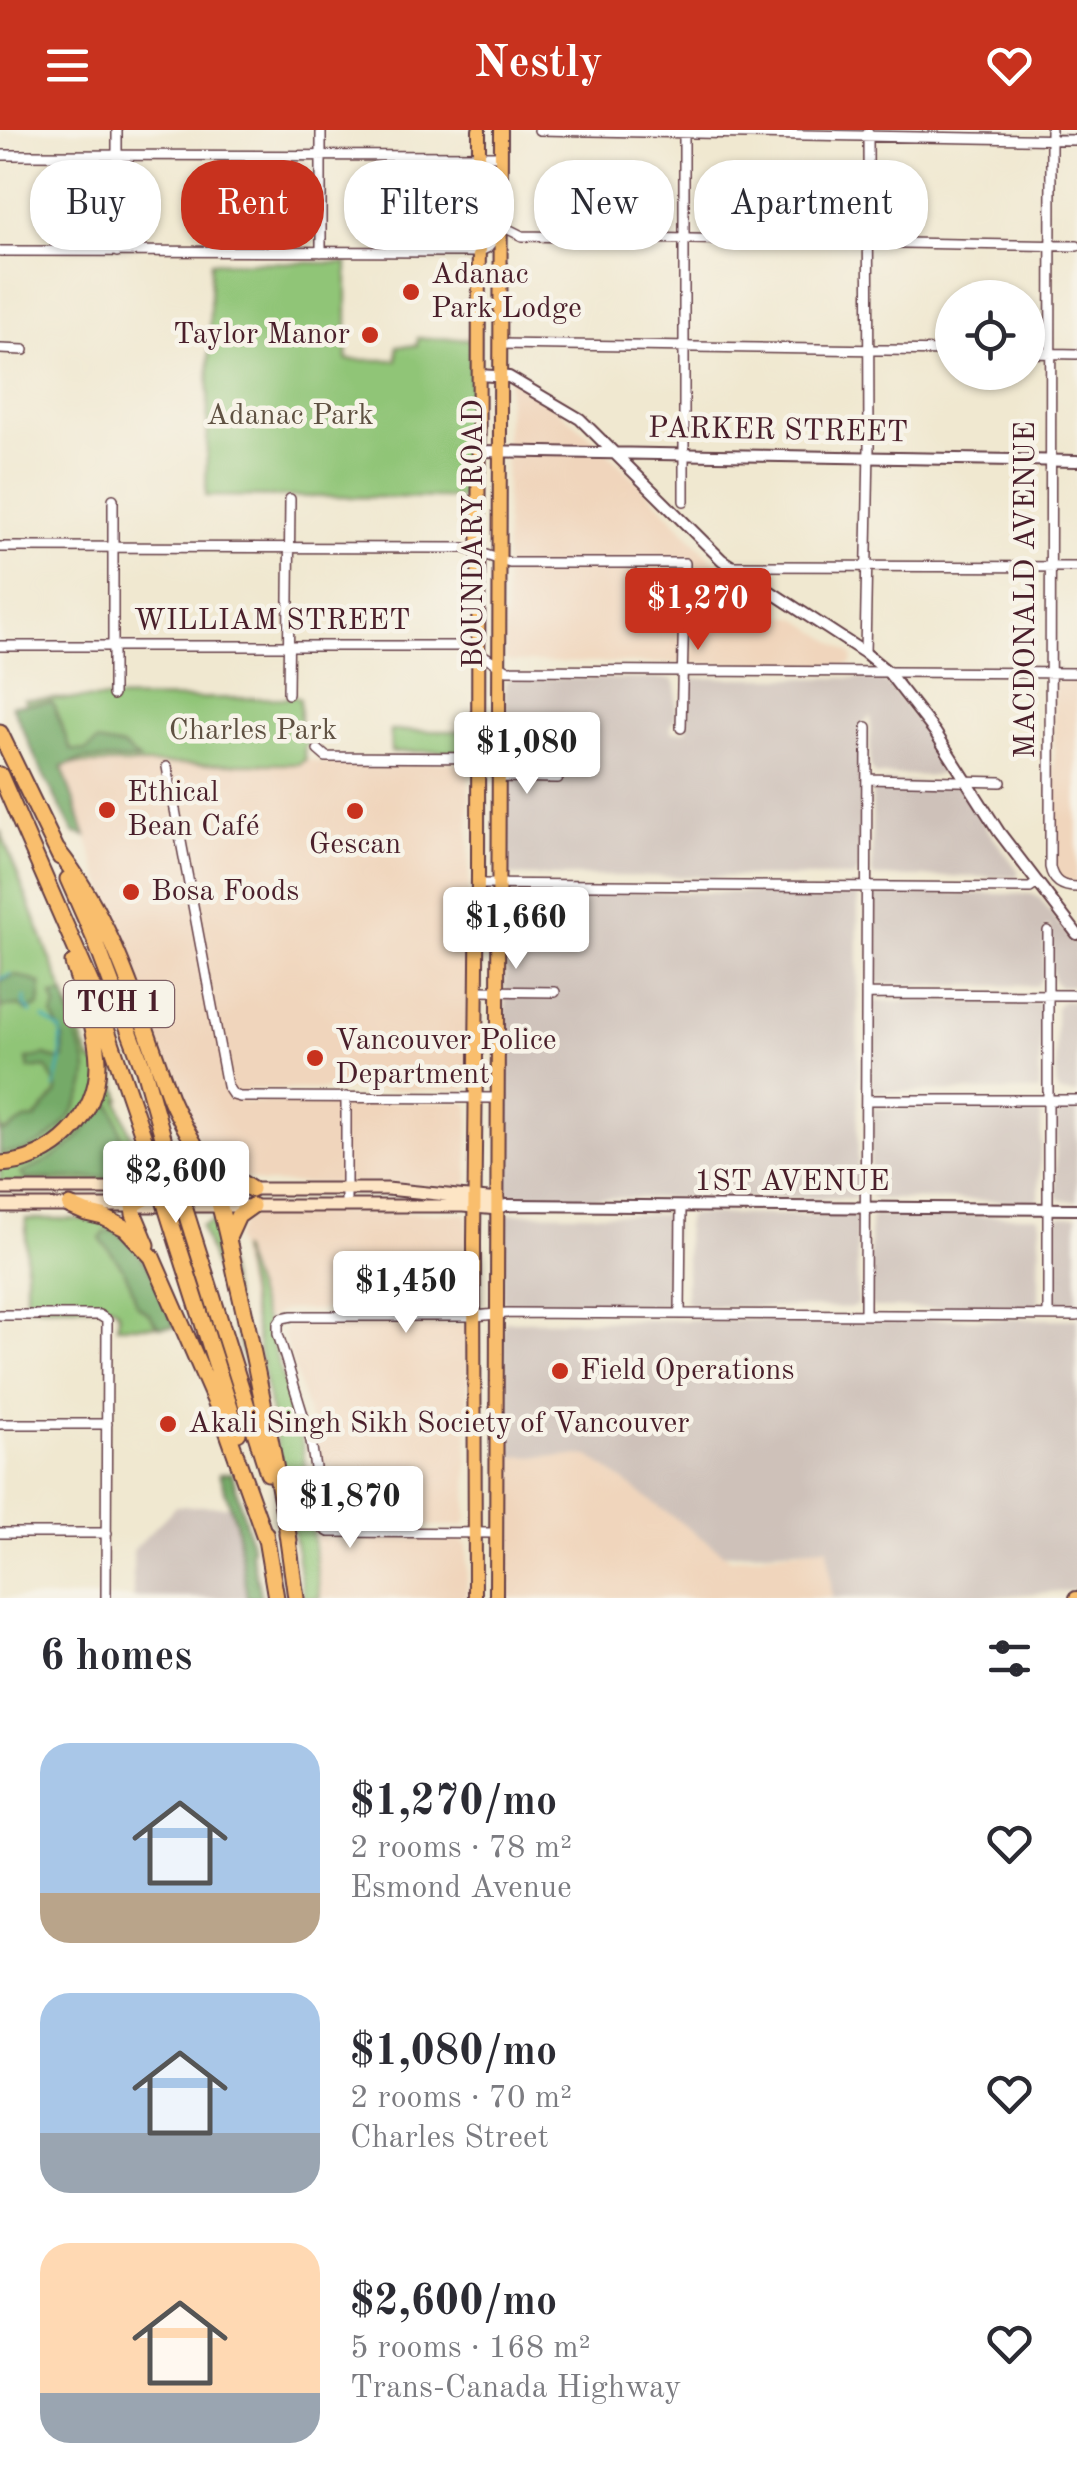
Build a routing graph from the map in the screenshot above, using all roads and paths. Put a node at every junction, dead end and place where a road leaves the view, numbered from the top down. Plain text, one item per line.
1 (118, 130) edge
2 (320, 130) edge
3 (479, 130) edge
4 (501, 130) edge
5 (539, 130) edge
6 (684, 131) edge
7 (868, 133) edge
8 (1051, 135) edge
9 (1077, 140) edge
10 (0, 155) edge
11 (117, 155) junction
12 (320, 155) junction
13 (479, 156) junction
14 (500, 156) junction
15 (500, 160) edge
16 (868, 160) edge
17 (514, 233) edge
18 (522, 236) junction
19 (514, 239) edge
20 (684, 240) junction
21 (694, 240) edge
22 (928, 244) edge
23 (1052, 246) junction
24 (1077, 246) edge
25 (481, 250) edge
26 (500, 250) edge
27 (868, 250) edge
28 (0, 252) edge
29 (117, 252) junction
30 (321, 252) junction
31 (478, 252) junction
32 (500, 344) junction
33 (684, 347) junction
34 (0, 350) edge
35 (24, 350) dead end
36 (868, 350) junction
37 (935, 352) edge
38 (1045, 354) edge
39 (1052, 354) junction
40 (1077, 354) edge
41 (479, 375) junction
42 (500, 375) junction
43 (594, 432) junction
44 (479, 451) junction
45 (500, 451) junction
46 (587, 452) junction
47 (616, 453) junction
48 (638, 454) junction
49 (683, 454) junction
50 (868, 457) junction
51 (1052, 460) junction
52 (1077, 461) edge
53 (634, 473) junction
54 (112, 499) dead end
55 (290, 499) dead end
56 (684, 500) dead end
57 (0, 547) edge
58 (112, 548) junction
59 (290, 548) junction
60 (478, 552) junction
61 (498, 559) junction
62 (867, 565) junction
63 (730, 566) junction
64 (1077, 566) edge
65 (1052, 567) junction
66 (0, 646) edge
67 (112, 646) junction
68 (290, 646) junction
69 (478, 652) junction
70 (866, 653) junction
71 (498, 664) junction
72 (682, 672) junction
73 (888, 672) junction
74 (1050, 673) junction
75 (1077, 673) edge
76 (288, 694) dead end
77 (112, 695) dead end
78 (867, 727) dead end
79 (681, 728) dead end
80 (0, 733) edge
81 (318, 750) dead end
82 (478, 758) junction
83 (498, 758) junction
84 (167, 767) dead end
85 (0, 774) edge
86 (498, 777) junction
87 (558, 778) dead end
88 (867, 780) junction
89 (966, 781) junction
90 (1001, 782) dead end
91 (57, 850) junction
92 (1037, 883) junction
93 (478, 884) junction
94 (498, 884) junction
95 (866, 887) junction
96 (1077, 887) edge
97 (49, 888) junction
98 (1048, 931) dead end
99 (1077, 934) edge
100 (477, 991) junction
101 (498, 991) junction
102 (556, 992) dead end
103 (866, 994) junction
104 (1048, 994) junction
105 (1077, 995) edge
106 (346, 1097) junction
107 (476, 1098) junction
108 (498, 1098) junction
109 (866, 1100) junction
110 (1048, 1100) junction
111 (1077, 1100) edge
112 (202, 1157) junction
113 (0, 1164) edge
114 (0, 1189) edge
115 (168, 1189) junction
116 (215, 1189) junction
117 (346, 1189) junction
118 (252, 1198) junction
119 (475, 1202) junction
120 (501, 1204) junction
121 (0, 1206) edge
122 (70, 1206) junction
123 (133, 1206) junction
124 (220, 1206) junction
125 (346, 1206) junction
126 (681, 1207) junction
127 (865, 1208) junction
128 (1049, 1209) junction
129 (1077, 1209) edge
130 (228, 1238) junction
131 (152, 1257) junction
132 (498, 1314) junction
133 (680, 1314) junction
134 (0, 1315) edge
135 (865, 1315) junction
136 (474, 1316) junction
137 (1048, 1316) junction
138 (1077, 1316) edge
139 (475, 1418) junction
140 (498, 1418) junction
141 (0, 1424) edge
142 (107, 1424) junction
143 (0, 1533) edge
144 (107, 1533) junction
145 (475, 1533) junction
146 (498, 1533) junction
147 (289, 1540) junction
148 (268, 1543) junction
149 (106, 1598) edge
150 (276, 1598) edge
151 (296, 1598) edge
152 (475, 1598) edge
153 (496, 1598) edge

1 - 11 street
2 - 12 street
3 - 4 street
3 - 13 main road, BOUNDARY ROAD
4 - 14 main road, BOUNDARY ROAD
5 - 6 street
6 - 7 street
6 - 20 street
7 - 8 street
7 - 16 street
8 - 9 street
8 - 23 street, MACDONALD AVENUE
10 - 11 street
11 - 12 street
11 - 29 street
12 - 13 street
12 - 30 street
13 - 14 street
13 - 31 main road, BOUNDARY ROAD
14 - 15 main road, BOUNDARY ROAD
17 - 18 street
18 - 19 street
18 - 20 street
20 - 21 street
20 - 33 street
22 - 23 street
23 - 24 street
23 - 39 street, MACDONALD AVENUE
25 - 31 street
26 - 32 main road, BOUNDARY ROAD
27 - 36 street
28 - 29 street
29 - 30 street
30 - 31 street
31 - 41 main road, BOUNDARY ROAD
32 - 33 street
32 - 42 main road, BOUNDARY ROAD
33 - 36 street
33 - 49 street
34 - 35 street
36 - 37 street
36 - 50 street
38 - 39 street
39 - 40 street
39 - 51 street, MACDONALD AVENUE
41 - 42 street
41 - 44 main road, BOUNDARY ROAD
42 - 43 street
42 - 45 main road, BOUNDARY ROAD
43 - 46 street
43 - 47 street
44 - 45 street, PARKER STREET
44 - 60 main road, BOUNDARY ROAD
45 - 46 street, PARKER STREET
45 - 61 main road, BOUNDARY ROAD
46 - 47 street, PARKER STREET
47 - 48 street, PARKER STREET
47 - 53 street
48 - 49 street, PARKER STREET
48 - 53 street
49 - 50 street, PARKER STREET
49 - 56 street
50 - 51 street, PARKER STREET
50 - 62 street
51 - 52 street, PARKER STREET
51 - 65 street, MACDONALD AVENUE
53 - 63 street
54 - 58 street
55 - 59 street
57 - 58 street
58 - 59 street
58 - 67 street
59 - 60 street
59 - 68 street
60 - 61 street
60 - 69 main road, BOUNDARY ROAD
61 - 71 main road, BOUNDARY ROAD
61 - 72 street
62 - 63 street
62 - 65 street
62 - 70 street
63 - 70 street
64 - 65 street
65 - 74 street, MACDONALD AVENUE
66 - 67 street, WILLIAM STREET
67 - 68 street, WILLIAM STREET
67 - 77 street
68 - 69 street, WILLIAM STREET
68 - 76 street
69 - 71 street, WILLIAM STREET
69 - 82 main road, BOUNDARY ROAD
70 - 73 street
71 - 72 street, WILLIAM STREET
71 - 83 main road, BOUNDARY ROAD
72 - 73 street, WILLIAM STREET
72 - 79 street
73 - 74 street, WILLIAM STREET
73 - 89 street
74 - 75 street, WILLIAM STREET
74 - 96 street, MACDONALD AVENUE
78 - 88 street
80 - 91 highway, TCH 1
81 - 82 street
82 - 83 street
82 - 93 main road, BOUNDARY ROAD
83 - 86 main road, BOUNDARY ROAD
84 - 106 street
85 - 97 highway, TCH 1
86 - 87 street
86 - 94 main road, BOUNDARY ROAD
88 - 89 street
88 - 95 street
89 - 90 street
89 - 92 street
91 - 112 highway
91 - 147 highway, TCH 1, bridge
92 - 95 street
92 - 99 street
93 - 94 street
93 - 100 main road, BOUNDARY ROAD
94 - 95 street
94 - 101 main road, BOUNDARY ROAD
95 - 103 street
97 - 113 highway
97 - 148 highway, TCH 1, bridge
98 - 104 street
100 - 101 street
100 - 107 main road, BOUNDARY ROAD
101 - 102 street
101 - 108 main road, BOUNDARY ROAD
103 - 104 street
103 - 109 street
104 - 105 street
104 - 110 street
106 - 107 street
106 - 117 street
107 - 108 street
107 - 119 main road, BOUNDARY ROAD
108 - 120 main road, BOUNDARY ROAD
109 - 110 street
109 - 127 street
110 - 111 street
110 - 128 street
112 - 116 highway
112 - 118 highway
114 - 115 main road
115 - 116 main road
115 - 123 highway
116 - 118 main road
116 - 124 highway
117 - 118 main road
117 - 119 main road
117 - 125 street
118 - 124 main road
118 - 125 main road
118 - 130 highway
119 - 120 main road
119 - 125 main road
119 - 136 main road, BOUNDARY ROAD
120 - 126 street, 1ST AVENUE
120 - 132 main road, BOUNDARY ROAD
121 - 122 main road
122 - 123 main road
122 - 131 highway
123 - 124 main road
123 - 131 highway
124 - 130 highway
126 - 127 street, 1ST AVENUE
126 - 133 street
127 - 128 street, 1ST AVENUE
127 - 135 street
128 - 129 street, 1ST AVENUE
128 - 137 street
130 - 147 highway
131 - 148 highway
132 - 133 street
132 - 136 street
132 - 140 main road, BOUNDARY ROAD
133 - 135 street
134 - 142 street
135 - 137 street
136 - 139 main road, BOUNDARY ROAD
136 - 145 street
137 - 138 street
139 - 140 main road
139 - 145 main road, BOUNDARY ROAD
140 - 146 main road, BOUNDARY ROAD
141 - 142 street
142 - 144 street
143 - 144 street
144 - 149 street
145 - 146 street
145 - 152 main road, BOUNDARY ROAD
146 - 153 main road, BOUNDARY ROAD
147 - 151 highway, TCH 1
148 - 150 highway, TCH 1

